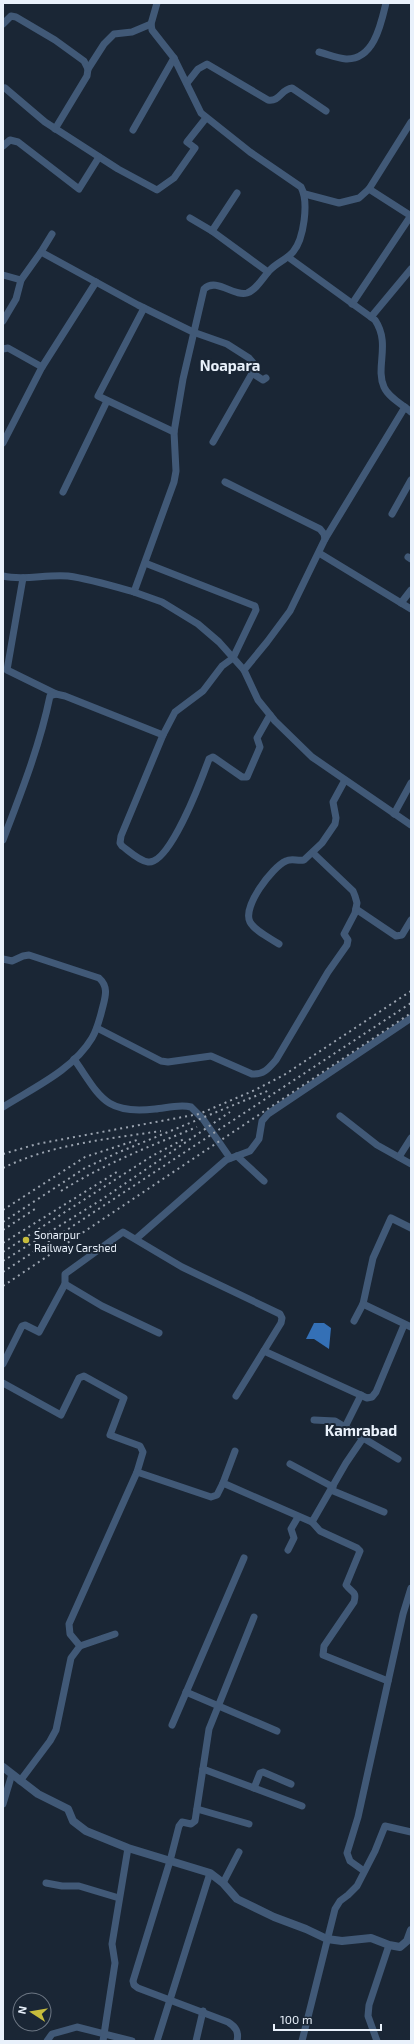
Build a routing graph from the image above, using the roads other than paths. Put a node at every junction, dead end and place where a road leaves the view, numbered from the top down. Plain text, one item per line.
1 (157, 3) edge
2 (386, 3) edge
3 (3, 24) edge
4 (151, 24) junction
5 (319, 52) dead end
6 (174, 58) junction
7 (88, 69) junction
8 (187, 83) junction
9 (5, 88) dead end
10 (326, 111) dead end
11 (206, 118) junction
12 (411, 122) edge
13 (56, 129) junction
14 (133, 130) dead end
15 (3, 146) edge
16 (99, 157) junction
17 (369, 189) junction
18 (237, 193) dead end
19 (305, 194) junction
20 (410, 216) edge
21 (190, 218) dead end
22 (212, 231) junction
23 (52, 234) dead end
24 (41, 252) junction
25 (288, 257) junction
26 (411, 269) edge
27 (268, 272) junction
28 (3, 275) edge
29 (21, 280) junction
30 (96, 282) junction
31 (352, 304) junction
32 (144, 308) junction
33 (372, 317) junction
34 (3, 321) edge
35 (193, 332) junction
36 (3, 349) edge
37 (42, 367) junction
38 (252, 373) junction
39 (266, 378) dead end
40 (107, 401) junction
41 (405, 407) junction
42 (411, 412) edge
43 (174, 432) junction
44 (213, 442) dead end
45 (3, 443) edge
46 (411, 480) edge
47 (225, 482) dead end
48 (63, 492) dead end
49 (392, 514) dead end
50 (325, 539) junction
51 (319, 553) junction
52 (145, 563) junction
53 (3, 576) edge
54 (23, 578) junction
55 (411, 590) edge
56 (134, 592) junction
57 (401, 603) junction
58 (411, 609) edge
59 (233, 658) junction
60 (6, 661) edge
61 (244, 670) junction
62 (56, 694) junction
63 (270, 715) junction
64 (163, 735) junction
65 (344, 780) junction
66 (411, 783) edge
67 (394, 814) junction
68 (411, 825) edge
69 (3, 840) edge
70 (313, 853) junction
71 (356, 909) junction
72 (411, 920) edge
73 (279, 944) dead end
74 (3, 959) edge
75 (411, 1018) edge
76 (97, 1028) junction
77 (74, 1059) junction
78 (3, 1107) edge
79 (340, 1116) dead end
80 (411, 1138) edge
81 (234, 1157) junction
82 (399, 1157) junction
83 (411, 1164) edge
84 (264, 1181) dead end
85 (411, 1228) edge
86 (137, 1238) junction
87 (65, 1284) junction
88 (363, 1304) junction
89 (354, 1321) dead end
90 (408, 1326) edge
91 (159, 1333) dead end
92 (264, 1351) junction
93 (3, 1364) edge
94 (3, 1383) edge
95 (361, 1395) junction
96 (236, 1396) dead end
97 (314, 1420) dead end
98 (345, 1428) junction
99 (363, 1438) junction
100 (235, 1451) dead end
101 (398, 1459) dead end
102 (290, 1464) dead end
103 (137, 1472) junction
104 (223, 1483) junction
105 (332, 1488) junction
106 (384, 1512) dead end
107 (298, 1516) junction
108 (312, 1522) junction
109 (288, 1550) dead end
110 (244, 1558) dead end
111 (411, 1588) edge
112 (254, 1617) dead end
113 (115, 1634) dead end
114 (80, 1646) junction
115 (388, 1681) junction
116 (186, 1692) junction
117 (219, 1706) junction
118 (172, 1725) dead end
119 (277, 1731) dead end
120 (3, 1767) edge
121 (203, 1769) junction
122 (12, 1774) junction
123 (20, 1780) junction
124 (291, 1784) dead end
125 (254, 1788) junction
126 (3, 1804) edge
127 (302, 1806) dead end
128 (197, 1809) junction
129 (249, 1824) dead end
130 (411, 1832) edge
131 (128, 1848) junction
132 (240, 1852) dead end
133 (170, 1860) junction
134 (364, 1871) junction
135 (210, 1873) junction
136 (46, 1883) dead end
137 (223, 1883) junction
138 (119, 1898) junction
139 (411, 1930) edge
140 (327, 1939) junction
141 (389, 1946) junction
142 (169, 1999) junction
143 (203, 2011) junction
144 (104, 2037) edge
145 (47, 2041) edge
146 (132, 2041) edge
147 (156, 2041) edge
148 (196, 2041) edge
149 (236, 2041) edge
150 (302, 2041) edge
151 (377, 2041) edge

1 - 4 street
2 - 5 street
3 - 7 street
4 - 6 street
4 - 7 street
6 - 8 street
6 - 14 street
7 - 13 street
8 - 10 street
8 - 11 street
9 - 13 street
11 - 16 street
11 - 19 street
12 - 17 street
13 - 16 street
15 - 16 street
17 - 19 street
17 - 20 street
18 - 22 street
19 - 25 street
20 - 31 street
21 - 22 street
22 - 27 street
23 - 24 street
24 - 29 street
24 - 30 street
25 - 27 street
25 - 31 street
26 - 33 street
27 - 35 street
28 - 29 street
29 - 34 street
30 - 32 street
30 - 37 street
31 - 33 street
32 - 35 street
32 - 40 street
33 - 41 street
35 - 38 street
35 - 43 street
36 - 37 street
37 - 45 street
38 - 39 street
38 - 44 street
40 - 43 street
40 - 48 street
41 - 42 street
41 - 50 street
43 - 52 street
46 - 49 street
47 - 50 street
50 - 51 street
51 - 57 street
51 - 61 street
52 - 56 street
52 - 59 street
53 - 54 street
54 - 56 street
54 - 60 street
55 - 57 street
56 - 59 street
57 - 58 street
59 - 61 street
59 - 64 street
60 - 62 street
61 - 63 street
62 - 64 street
62 - 69 street
63 - 64 street
63 - 65 street
65 - 67 street
65 - 70 street
66 - 67 street
67 - 68 street
70 - 71 street
70 - 73 street
71 - 72 street
71 - 76 street
74 - 76 street
75 - 81 street
76 - 77 street
77 - 78 street
77 - 81 street
79 - 82 street
80 - 82 street
81 - 84 street
81 - 86 street
82 - 83 street
85 - 88 street
86 - 87 street
86 - 92 street
87 - 91 street
87 - 93 street
88 - 89 street
88 - 90 street
90 - 95 street
92 - 95 street
92 - 96 street
94 - 103 street
95 - 98 street
97 - 98 street
98 - 99 street
99 - 101 street
99 - 105 street
100 - 104 street
102 - 105 street
103 - 104 street
103 - 114 street
104 - 107 street
105 - 106 street
105 - 108 street
107 - 108 street
107 - 109 street
108 - 115 street
110 - 116 street
111 - 115 street
112 - 117 street
113 - 114 street
114 - 123 street
115 - 134 street
116 - 117 street
116 - 118 street
117 - 119 street
117 - 121 street
120 - 122 street
121 - 125 street
121 - 128 street
122 - 123 street
122 - 126 street
123 - 131 street
124 - 125 street
125 - 127 street
128 - 129 street
128 - 133 street
130 - 134 street
131 - 133 street
131 - 138 street
132 - 137 street
133 - 135 street
133 - 142 street
134 - 140 street
135 - 137 street
135 - 142 street
136 - 138 street
137 - 140 street
138 - 144 street
139 - 141 street
140 - 141 street
140 - 150 street
141 - 151 street
142 - 143 street
142 - 147 street
143 - 148 street
143 - 149 street
144 - 145 street
144 - 146 street

